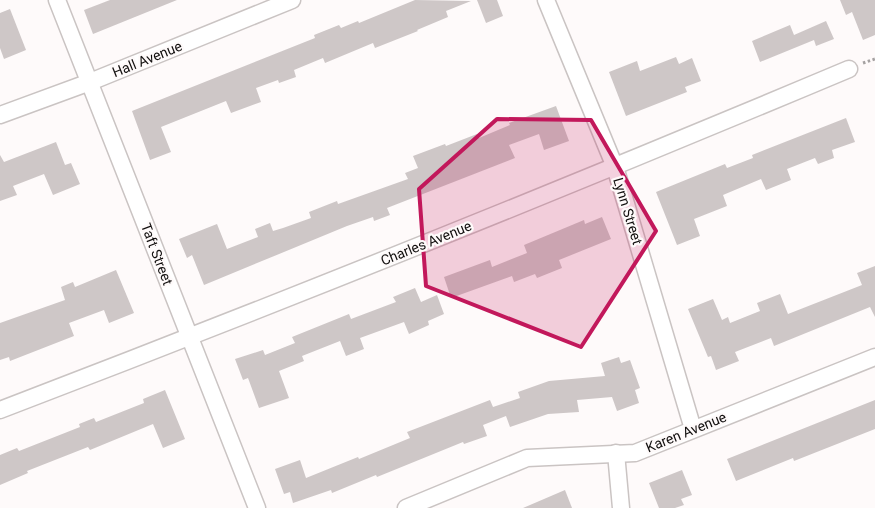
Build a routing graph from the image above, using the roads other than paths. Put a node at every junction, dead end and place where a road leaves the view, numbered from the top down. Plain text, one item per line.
1 (57, 0) edge
2 (292, 0) edge
3 (546, 0) edge
4 (849, 69) dead end
5 (90, 82) junction
6 (0, 116) edge
7 (615, 167) junction
8 (190, 337) junction
9 (875, 357) edge
10 (0, 410) edge
11 (693, 429) junction
12 (616, 452) junction
13 (257, 508) edge
14 (406, 508) edge
15 (621, 508) edge

1 - 5 street, Taft Street
2 - 5 street, Hall Avenue
3 - 7 street, Lynn Street
4 - 7 street, Charles Avenue
5 - 6 street, Hall Avenue
5 - 8 street, Taft Street
7 - 8 street, Charles Avenue
7 - 11 street, Lynn Street
8 - 10 street, Charles Avenue
8 - 13 street, Taft Street
9 - 11 street, Karen Avenue
11 - 12 street, Karen Avenue
12 - 14 street, Karen Avenue
12 - 15 street

